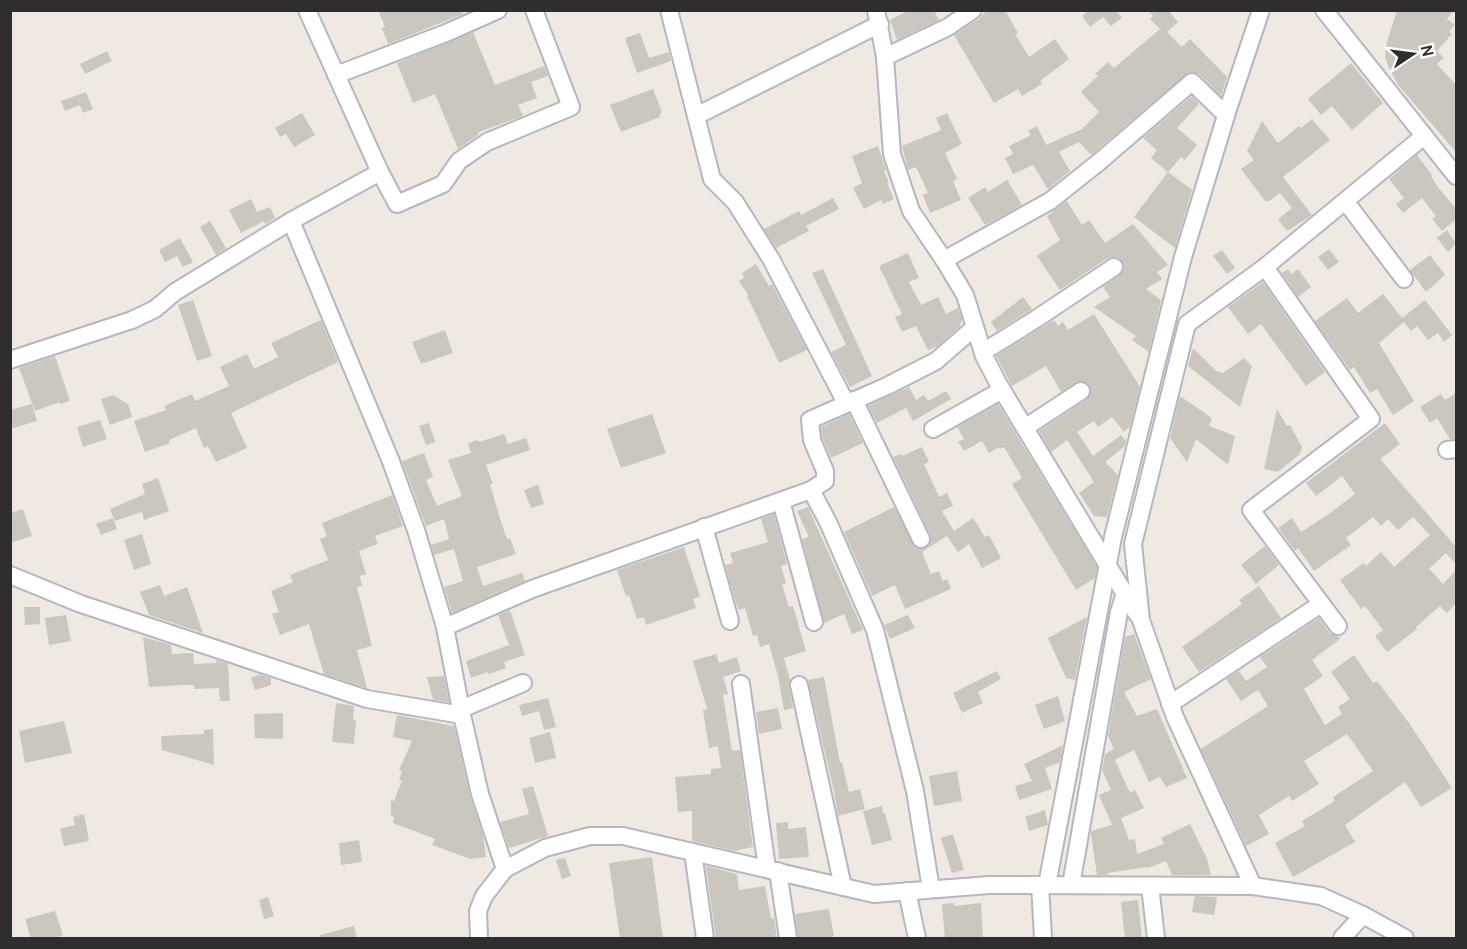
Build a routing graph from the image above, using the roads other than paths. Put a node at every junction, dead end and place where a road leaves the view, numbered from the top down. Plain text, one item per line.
1 (307, 10) edge
2 (498, 10) edge
3 (534, 10) edge
4 (669, 10) edge
5 (973, 10) edge
6 (1261, 10) edge
7 (1324, 10) edge
8 (878, 17) edge
9 (885, 57) junction
10 (336, 75) junction
11 (1226, 115) junction
12 (696, 116) junction
13 (1424, 136) junction
14 (380, 171) junction
15 (1456, 176) edge
16 (1346, 202) junction
17 (291, 221) junction
18 (944, 260) junction
19 (1114, 267) dead end
20 (1265, 267) junction
21 (1404, 279) dead end
22 (975, 327) junction
23 (983, 352) junction
24 (10, 360) edge
25 (1002, 390) junction
26 (1081, 392) dead end
27 (850, 402) junction
28 (1026, 427) junction
29 (933, 429) dead end
30 (811, 490) junction
31 (781, 501) junction
32 (704, 527) junction
33 (921, 539) dead end
34 (1108, 564) junction
35 (11, 574) edge
36 (1125, 593) junction
37 (1321, 604) junction
38 (1141, 620) junction
39 (730, 621) dead end
40 (814, 622) dead end
41 (1338, 626) dead end
42 (445, 627) junction
43 (523, 683) dead end
44 (741, 684) dead end
45 (799, 685) dead end
46 (1170, 704) junction
47 (461, 712) junction
48 (693, 852) junction
49 (505, 869) junction
50 (772, 870) junction
51 (1043, 885) junction
52 (1071, 885) junction
53 (1149, 885) junction
54 (1253, 886) junction
55 (843, 887) junction
56 (931, 889) junction
57 (907, 891) junction
58 (1363, 915) junction
59 (479, 939) edge
60 (705, 939) edge
61 (788, 939) edge
62 (916, 939) edge
63 (1042, 939) edge
64 (1156, 939) edge
65 (1342, 939) edge
66 (1405, 939) edge

1 - 10 street
2 - 10 street
3 - 14 street
4 - 12 street
5 - 9 street
6 - 11 street
7 - 13 street
8 - 9 street
8 - 12 street
9 - 18 street
10 - 14 street
11 - 18 street
11 - 34 street
12 - 27 street
13 - 15 street
13 - 16 street
14 - 17 street
16 - 20 street
16 - 21 street
17 - 24 street
17 - 42 street
18 - 22 street
19 - 23 street
20 - 37 street
20 - 38 street
22 - 23 street
22 - 27 street
23 - 25 street
25 - 28 street
25 - 29 street
26 - 28 street
27 - 30 street
27 - 33 street
28 - 34 street
30 - 31 street
30 - 56 street
31 - 32 street
31 - 40 street
32 - 39 street
32 - 42 street
34 - 36 street
34 - 51 street
35 - 47 street
36 - 38 street
36 - 52 street
37 - 41 street
37 - 46 street
38 - 46 street
42 - 47 street
43 - 47 street
44 - 50 street
45 - 55 street
46 - 54 street
47 - 49 street
48 - 49 street
48 - 50 street
48 - 60 street
49 - 59 street
50 - 55 street
50 - 61 street
51 - 52 street
51 - 56 street
51 - 63 street
52 - 53 street
53 - 54 street
53 - 64 street
54 - 58 street
55 - 57 street
56 - 57 street
57 - 62 street
58 - 65 street
58 - 66 street

